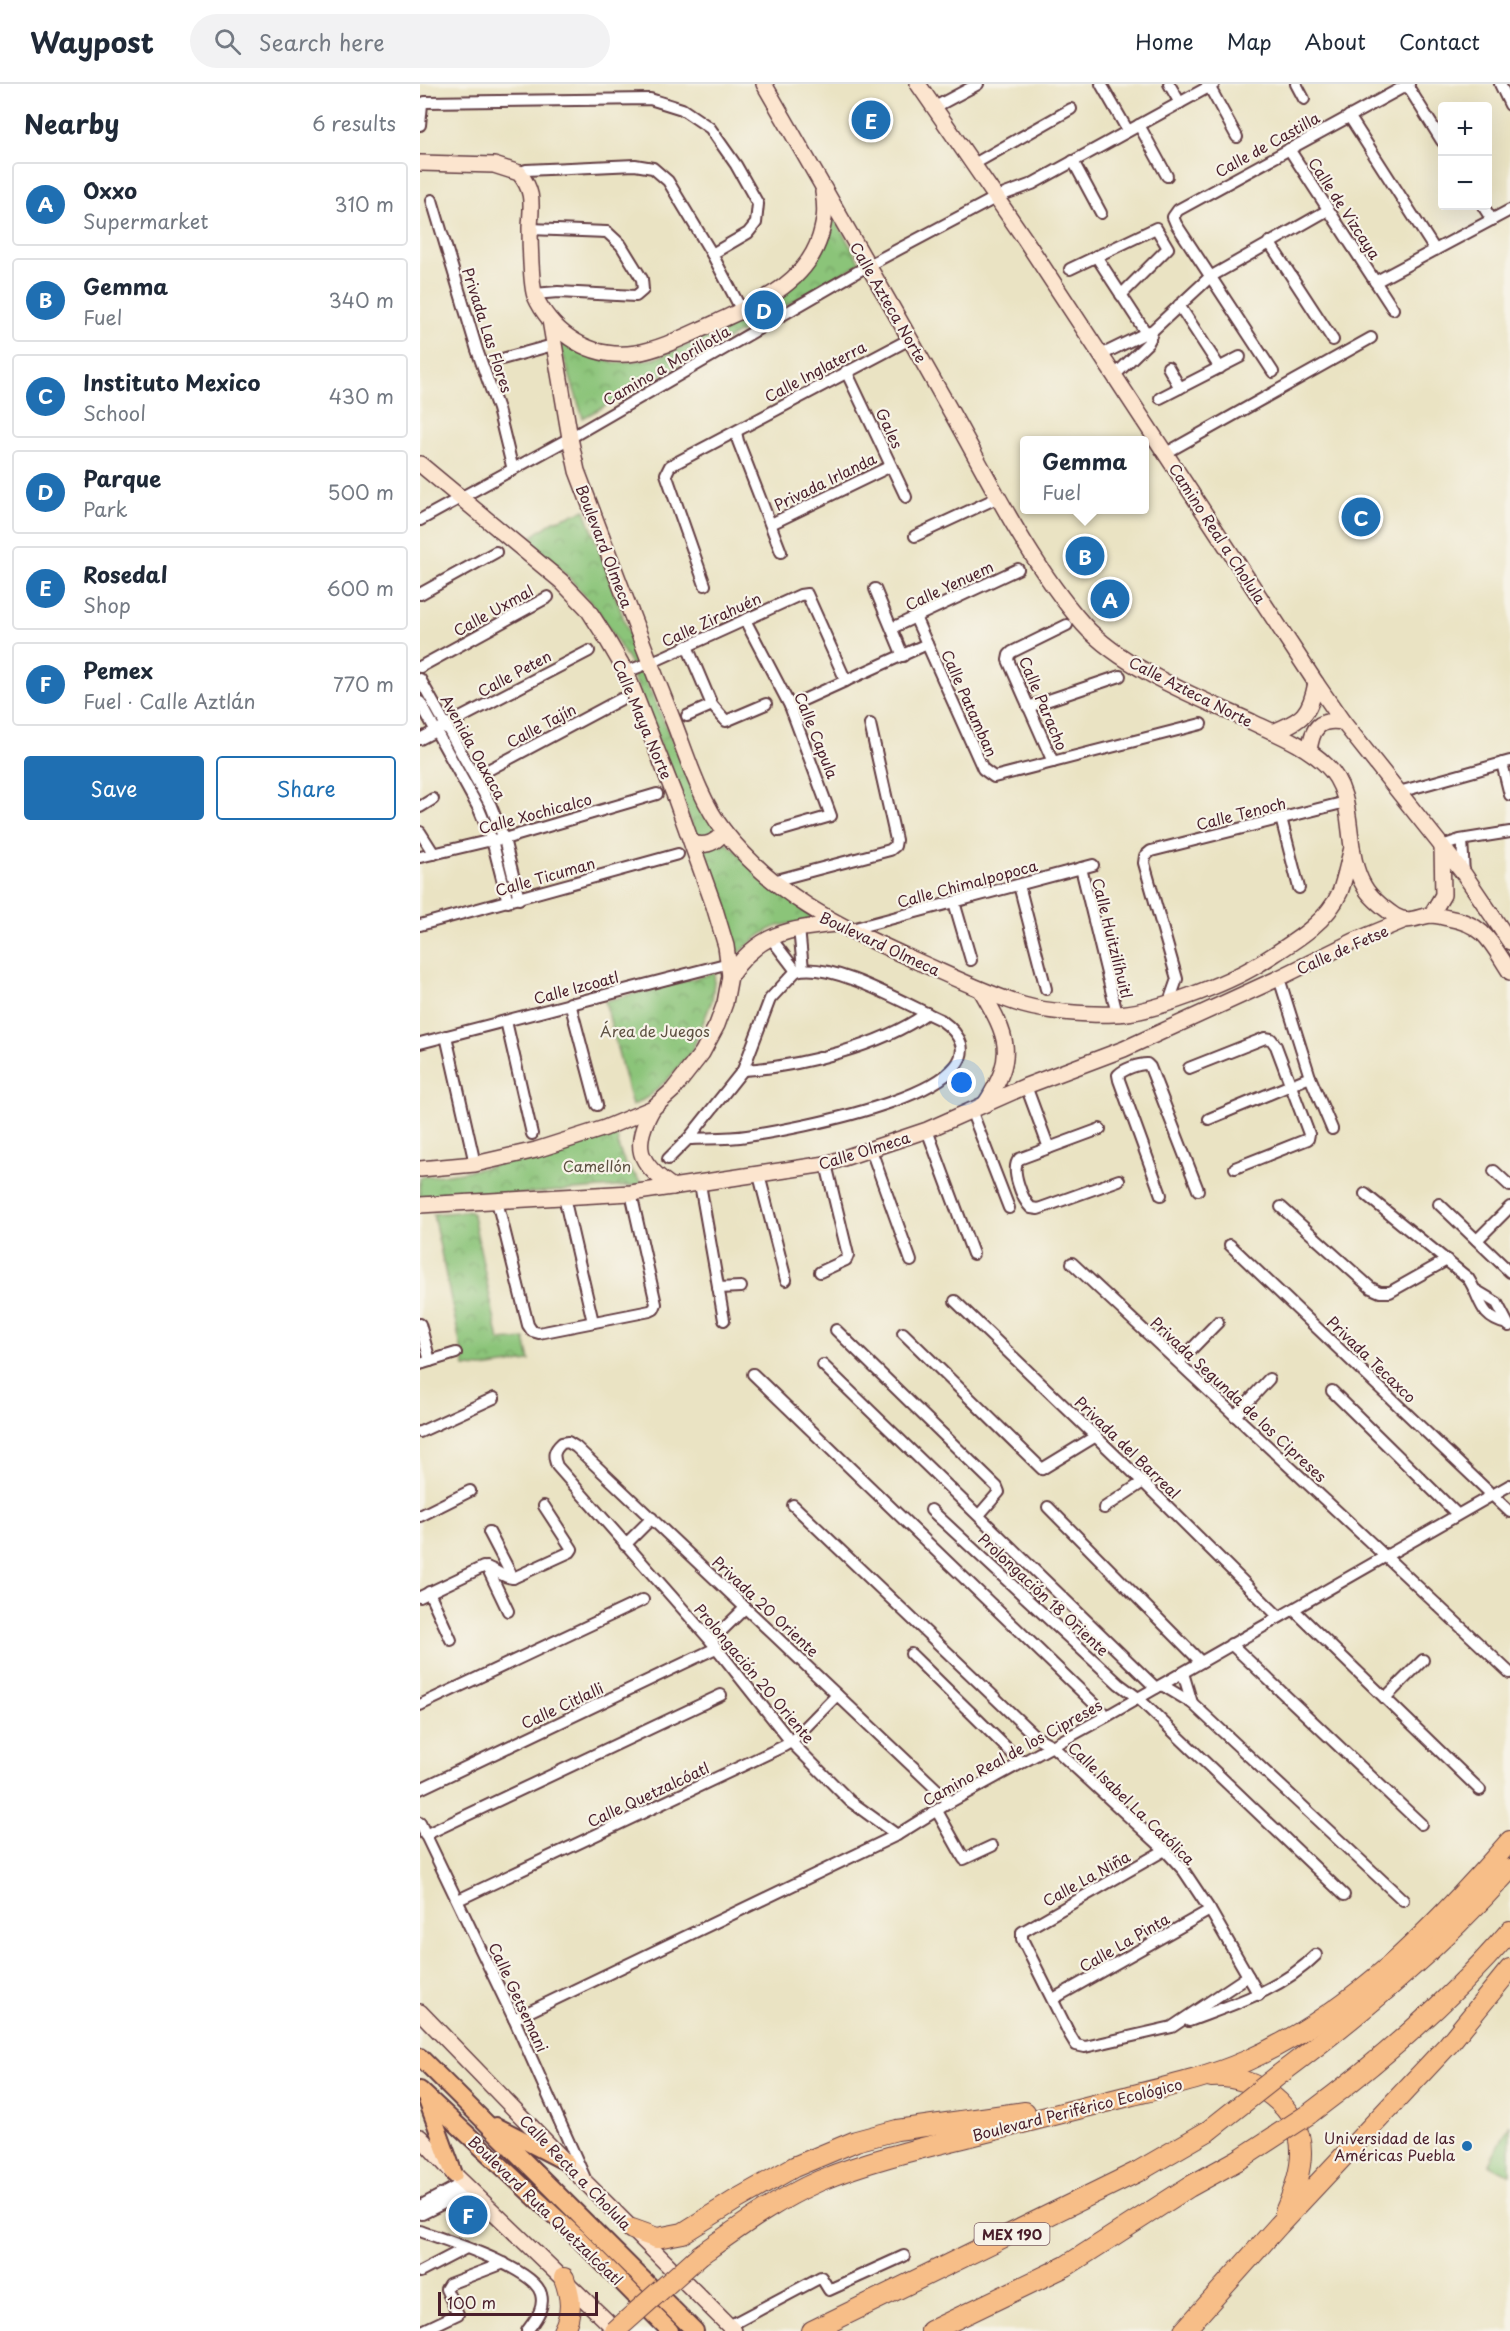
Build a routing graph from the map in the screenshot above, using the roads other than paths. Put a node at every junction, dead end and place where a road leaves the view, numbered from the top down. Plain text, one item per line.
1 (764, 84) edge
2 (918, 84) edge
3 (978, 84) edge
4 (1101, 84) edge
5 (1169, 84) edge
6 (1296, 84) edge
7 (1408, 84) edge
8 (1500, 84) edge
9 (1211, 85) edge
10 (1304, 99) dead end
11 (1180, 103) junction
12 (1510, 105) edge
13 (935, 107) junction
14 (1071, 110) dead end
15 (1349, 116) junction
16 (420, 125) edge
17 (1139, 125) junction
18 (1128, 131) junction
19 (1438, 133) edge
20 (1237, 137) dead end
21 (1289, 149) junction
22 (1073, 161) junction
23 (420, 163) edge
24 (974, 164) junction
25 (519, 173) junction
26 (1167, 176) dead end
27 (819, 177) junction
28 (997, 197) junction
29 (432, 200) dead end
30 (1328, 210) junction
31 (1486, 210) edge
32 (1510, 210) edge
33 (1101, 213) dead end
34 (1492, 220) junction
35 (530, 229) junction
36 (1269, 242) junction
37 (1435, 250) junction
38 (712, 254) junction
39 (1096, 256) junction
40 (869, 265) junction
41 (1070, 269) dead end
42 (1210, 277) junction
43 (1375, 282) junction
44 (534, 294) junction
45 (1121, 296) junction
46 (1179, 305) junction
47 (1393, 309) dead end
48 (742, 311) junction
49 (550, 320) junction
50 (1150, 334) junction
51 (1371, 338) dead end
52 (910, 339) junction
53 (1132, 340) junction
54 (1333, 340) dead end
55 (553, 345) junction
56 (1140, 351) junction
57 (1101, 355) junction
58 (1240, 357) dead end
59 (502, 359) dead end
60 (1168, 367) dead end
61 (1220, 368) junction
62 (846, 371) junction
63 (1273, 372) dead end
64 (1115, 375) junction
65 (1180, 388) junction
66 (1160, 398) dead end
67 (736, 432) junction
68 (570, 438) junction
69 (1166, 453) junction
70 (420, 464) edge
71 (891, 466) junction
72 (513, 470) junction
73 (906, 497) dead end
74 (999, 497) junction
75 (462, 498) junction
76 (420, 520) edge
77 (771, 524) junction
78 (915, 536) dead end
79 (496, 552) dead end
80 (781, 552) dead end
81 (1018, 569) dead end
82 (705, 585) dead end
83 (875, 589) dead end
84 (420, 594) edge
85 (548, 597) dead end
86 (915, 617) junction
87 (745, 620) junction
88 (1067, 625) dead end
89 (892, 628) junction
90 (927, 644) junction
91 (687, 646) junction
92 (589, 651) dead end
93 (903, 656) junction
94 (649, 663) junction
95 (420, 667) edge
96 (626, 672) junction
97 (1120, 676) dead end
98 (420, 679) edge
99 (846, 681) junction
100 (1316, 682) junction
101 (621, 699) dead end
102 (420, 702) edge
103 (766, 704) dead end
104 (712, 705) junction
105 (790, 706) junction
106 (1028, 707) junction
107 (687, 716) dead end
108 (1343, 722) junction
109 (870, 724) dead end
110 (1202, 724) dead end
111 (440, 728) junction
112 (1273, 732) junction
113 (420, 739) edge
114 (1310, 751) junction
115 (1053, 762) junction
116 (1506, 762) edge
117 (475, 777) junction
118 (699, 788) junction
119 (1399, 792) junction
120 (657, 794) dead end
121 (674, 794) junction
122 (1510, 795) edge
123 (433, 799) dead end
124 (1346, 802) junction
125 (420, 807) edge
126 (1281, 818) junction
127 (724, 831) junction
128 (779, 831) dead end
129 (420, 832) edge
130 (1510, 832) edge
131 (498, 840) junction
132 (1462, 840) junction
133 (692, 843) junction
134 (1442, 846) junction
135 (1352, 848) junction
136 (678, 854) dead end
137 (434, 855) junction
138 (420, 858) edge
139 (1093, 865) dead end
140 (1081, 868) junction
141 (1464, 874) junction
142 (773, 881) junction
143 (1019, 885) junction
144 (1299, 888) dead end
145 (514, 901) junction
146 (954, 902) junction
147 (1431, 915) junction
148 (1405, 921) junction
149 (420, 925) edge
150 (842, 927) junction
151 (799, 928) junction
152 (770, 937) junction
153 (1510, 942) edge
154 (971, 960) dead end
155 (733, 967) junction
156 (799, 970) junction
157 (1510, 972) edge
158 (1279, 978) junction
159 (1046, 989) dead end
160 (981, 990) junction
161 (1169, 1002) junction
162 (570, 1003) junction
163 (927, 1013) junction
164 (1117, 1014) junction
165 (506, 1021) junction
166 (446, 1036) junction
167 (420, 1042) edge
168 (1124, 1049) junction
169 (1131, 1068) junction
170 (1189, 1068) dead end
171 (743, 1070) junction
172 (1310, 1077) junction
173 (1026, 1086) junction
174 (1291, 1086) junction
175 (597, 1105) dead end
176 (978, 1107) junction
177 (653, 1108) junction
178 (1209, 1119) dead end
179 (1100, 1129) dead end
180 (927, 1130) junction
181 (1332, 1130) dead end
182 (532, 1134) dead end
183 (688, 1139) junction
184 (1049, 1148) junction
185 (871, 1150) junction
186 (473, 1155) dead end
187 (668, 1159) dead end
188 (826, 1164) junction
189 (1235, 1168) dead end
190 (420, 1169) edge
191 (1494, 1171) dead end
192 (759, 1175) junction
193 (1119, 1180) dead end
194 (700, 1184) junction
195 (1510, 1186) edge
196 (673, 1187) junction
197 (1198, 1190) dead end
198 (631, 1192) junction
199 (1365, 1194) dead end
200 (1161, 1195) dead end
201 (564, 1197) junction
202 (497, 1201) junction
203 (1439, 1204) dead end
204 (420, 1205) edge
205 (1281, 1207) dead end
206 (1510, 1207) edge
207 (1009, 1208) dead end
208 (1477, 1240) junction
209 (1230, 1245) dead end
210 (973, 1254) dead end
211 (1447, 1260) junction
212 (911, 1261) dead end
213 (1072, 1263) dead end
214 (820, 1272) dead end
215 (1510, 1272) edge
216 (786, 1280) dead end
217 (741, 1287) dead end
218 (718, 1288) junction
219 (955, 1301) dead end
220 (724, 1320) dead end
221 (593, 1322) junction
222 (1218, 1322) dead end
223 (420, 1324) edge
224 (1508, 1325) edge
225 (836, 1330) dead end
226 (903, 1333) dead end
227 (456, 1353) dead end
228 (425, 1362) edge
229 (1179, 1362) junction
230 (823, 1365) dead end
231 (753, 1374) dead end
232 (1269, 1379) dead end
233 (1332, 1391) dead end
234 (494, 1398) dead end
235 (1235, 1416) junction
236 (420, 1432) edge
237 (1096, 1436) junction
238 (558, 1446) joint
239 (1143, 1482) junction
240 (1510, 1485) edge
241 (471, 1491) dead end
242 (1492, 1495) junction
243 (793, 1504) dead end
244 (544, 1506) dead end
245 (1048, 1508) dead end
246 (1104, 1508) dead end
247 (931, 1510) dead end
248 (1510, 1512) edge
249 (979, 1515) junction
250 (1457, 1515) junction
251 (420, 1516) edge
252 (652, 1518) junction
253 (489, 1532) dead end
254 (625, 1545) junction
255 (1386, 1556) junction
256 (487, 1567) junction
257 (513, 1578) junction
258 (424, 1594) edge
259 (643, 1600) dead end
260 (745, 1608) junction
261 (1294, 1610) junction
262 (508, 1611) dead end
263 (1279, 1617) junction
264 (451, 1640) dead end
265 (1231, 1644) junction
266 (714, 1645) junction
267 (911, 1654) dead end
268 (1423, 1660) dead end
269 (1201, 1662) junction
270 (1183, 1673) junction
271 (1510, 1673) edge
272 (1159, 1686) junction
273 (721, 1695) dead end
274 (837, 1695) junction
275 (1138, 1698) junction
276 (1385, 1698) junction
277 (1192, 1703) junction
278 (420, 1705) edge
279 (1107, 1716) junction
280 (791, 1742) junction
281 (1051, 1745) junction
282 (1021, 1762) junction
283 (420, 1789) edge
284 (1480, 1790) dead end
285 (951, 1802) junction
286 (937, 1811) junction
287 (420, 1823) edge
288 (1420, 1824) dead end
289 (425, 1835) junction
290 (897, 1835) junction
291 (1510, 1841) edge
292 (992, 1846) dead end
293 (1165, 1851) junction
294 (1510, 1869) edge
295 (1344, 1895) dead end
296 (458, 1900) junction
297 (1403, 1900) dead end
298 (1210, 1910) junction
299 (1510, 1932) edge
300 (1316, 1955) dead end
301 (1510, 1969) edge
302 (1248, 1976) junction
303 (1259, 1995) junction
304 (1053, 2000) junction
305 (420, 2012) edge
306 (514, 2019) junction
307 (1172, 2027) junction
308 (420, 2057) edge
309 (1195, 2079) junction
310 (423, 2093) edge
311 (1060, 2114) junction
312 (482, 2119) junction
313 (420, 2137) edge
314 (566, 2162) junction
315 (462, 2182) junction
316 (588, 2185) junction
317 (420, 2206) edge
318 (420, 2213) edge
319 (1279, 2225) junction
320 (632, 2229) junction
321 (420, 2231) edge
322 (466, 2248) junction
323 (904, 2256) dead end
324 (504, 2263) junction
325 (420, 2272) edge
326 (1233, 2274) junction
327 (564, 2278) junction
328 (650, 2310) junction
329 (731, 2328) edge
330 (422, 2331) edge
331 (527, 2331) edge
332 (563, 2331) edge
333 (616, 2331) edge
334 (660, 2331) edge
335 (670, 2331) edge
336 (695, 2331) edge
337 (812, 2331) edge
338 (931, 2331) edge
339 (1184, 2331) edge
340 (1196, 2331) edge

1 - 27 street, Calle Azteca Norte
2 - 13 street, Camino Real a Cholula
3 - 13 street
4 - 18 street
5 - 11 street
6 - 10 street
7 - 15 street, Calle de Castilla
7 - 19 street
8 - 12 street
9 - 11 street, Camino a Morillotla
9 - 20 street
11 - 17 street, Camino a Morillotla
13 - 24 street, Camino Real a Cholula
14 - 24 street
15 - 21 street, Calle de Castilla
15 - 37 street
16 - 38 street
17 - 18 street, Camino a Morillotla
17 - 26 street
18 - 22 street, Camino a Morillotla
21 - 30 street, Calle de Vizcaya
21 - 42 street, Calle de Castilla
22 - 28 street, Camino a Morillotla
22 - 33 street
23 - 25 street
24 - 28 street, Camino Real a Cholula
25 - 35 street
25 - 38 street
27 - 40 street, Calle Azteca Norte
27 - 48 street
28 - 40 street, Camino a Morillotla
28 - 57 street, Camino Real a Cholula
29 - 72 street, Privada Las Flores
30 - 36 street
30 - 43 street, Calle de Vizcaya
31 - 34 street
32 - 34 street
34 - 37 street
35 - 44 street
35 - 44 street
36 - 42 street
36 - 54 street
37 - 43 street
38 - 48 street
39 - 41 street
39 - 45 street
39 - 45 street
40 - 52 street, Calle Azteca Norte
40 - 68 street, Camino a Morillotla
42 - 46 street
42 - 63 street
43 - 47 street, Calle de Vizcaya
44 - 49 street
45 - 50 street
46 - 50 street
46 - 61 street
48 - 49 street
49 - 55 street, Boulevard Olmeca
50 - 53 street
50 - 56 street
51 - 69 street
52 - 62 street, Calle Inglaterra
52 - 74 street, Calle Azteca Norte
53 - 56 street
53 - 57 street
55 - 59 street
55 - 68 street, Boulevard Olmeca
56 - 64 street
57 - 64 street, Camino Real a Cholula
58 - 61 street
60 - 65 street
61 - 65 street
62 - 67 street, Calle Inglaterra
62 - 71 street, Gales
64 - 69 street, Camino Real a Cholula
65 - 66 street
67 - 77 street
67 - 82 street, Calle Inglaterra
68 - 72 street, Camino a Morillotla
68 - 94 street, Boulevard Olmeca
69 - 100 street, Camino Real a Cholula
70 - 75 street, Calle Maya Norte
71 - 73 street, Gales
71 - 77 street, Privada Irlanda
72 - 75 street, Camino a Morillotla
74 - 78 street
74 - 112 street, Calle Azteca Norte
75 - 76 street, Camino a Morillotla
75 - 96 street, Calle Maya Norte
77 - 80 street
79 - 84 street
81 - 86 street, Calle Yenuem
83 - 89 street
85 - 95 street, Calle Uxmal
86 - 89 street, Calle Yenuem
86 - 90 street
87 - 91 street, Calle Zirahuén
87 - 99 street, Calle Zirahuén
87 - 105 street, Calle Capula
88 - 106 street, Calle Paracho
89 - 93 street
90 - 93 street, Calle Patamban
90 - 115 street, Calle Patamban
91 - 94 street, Calle Zirahuén
91 - 104 street
92 - 111 street, Calle Peten
93 - 99 street, Calle Patamban
94 - 96 street, Calle Zirahuén
94 - 118 street, Boulevard Olmeca
96 - 121 street, Calle Maya Norte
97 - 106 street
98 - 111 street, Avenida Oaxaca
99 - 105 street, Calle Patamban
100 - 108 street, Camino Real a Cholula
100 - 112 street
101 - 117 street, Calle Tajín
102 - 111 street, Avenida Oaxaca
103 - 104 street
104 - 107 street
105 - 128 street, Calle Capula
106 - 115 street, Calle Paracho
108 - 114 street
108 - 119 street, Camino Real a Cholula
109 - 142 street
110 - 115 street, Calle Patamban
111 - 113 street, Calle Peten
111 - 117 street, Avenida Oaxaca
111 - 131 street, Avenida Oaxaca
112 - 114 street, Calle Azteca Norte
114 - 124 street, Calle Azteca Norte
116 - 119 street
116 - 122 street
117 - 131 street, Avenida Oaxaca
118 - 121 street
118 - 127 street, Boulevard Olmeca
119 - 134 street, Camino Real a Cholula
120 - 131 street, Calle Xochicalco
121 - 133 street, Calle Maya Norte
123 - 125 street
124 - 126 street, Calle Tenoch
124 - 135 street, Calle Azteca Norte
126 - 144 street
126 - 161 street, Calle Tenoch
127 - 133 street
127 - 142 street, Boulevard Olmeca
129 - 137 street
130 - 132 street
131 - 137 street, Calle Xochicalco
131 - 145 street, Avenida Oaxaca
132 - 134 street
132 - 141 street
133 - 155 street, Calle Maya Norte
134 - 141 street, Camino Real a Cholula
134 - 147 street
135 - 148 street, Calle Azteca Norte
135 - 161 street, Boulevard Olmeca
136 - 145 street, Calle Ticuman
137 - 138 street, Calle Xochicalco
139 - 140 street, Calle Chimalpopoca
140 - 143 street, Calle Chimalpopoca
140 - 164 street, Calle Huitzilíhuitl
141 - 153 street, Camino Real a Cholula
142 - 150 street, Boulevard Olmeca
143 - 146 street, Calle Chimalpopoca
143 - 159 street
145 - 149 street, Calle Ticuman
146 - 150 street, Calle Chimalpopoca
146 - 154 street
147 - 148 street
147 - 157 street
148 - 158 street, Calle de Fetse
150 - 151 street
150 - 160 street, Boulevard Olmeca
151 - 152 street
151 - 156 street
152 - 155 street
152 - 156 street
155 - 162 street, Calle Izcoatl
155 - 177 street
156 - 163 street
156 - 171 street
158 - 168 street, Calle Olmeca
158 - 172 street
160 - 164 street, Boulevard Olmeca
160 - 176 street
161 - 164 street, Boulevard Olmeca
162 - 165 street, Calle Izcoatl
162 - 175 street
163 - 171 street
163 - 183 street
165 - 166 street, Calle Izcoatl
165 - 182 street
166 - 167 street, Calle Izcoatl
166 - 186 street
168 - 169 street
168 - 173 street, Calle Olmeca
169 - 197 street
169 - 200 street
170 - 174 street
171 - 183 street
172 - 174 street
172 - 181 street
173 - 176 street, Calle Olmeca
173 - 184 street
174 - 178 street
174 - 189 street
176 - 180 street, Calle Olmeca
176 - 207 street
177 - 190 street
177 - 196 street
179 - 184 street
180 - 185 street, Calle Olmeca
180 - 210 street
183 - 187 street
184 - 193 street
185 - 188 street, Calle Olmeca
185 - 212 street
188 - 192 street, Calle Olmeca
188 - 214 street
191 - 195 street
192 - 194 street, Calle Olmeca
192 - 216 street
194 - 196 street, Calle Olmeca
194 - 218 street
196 - 198 street, Calle Olmeca
198 - 201 street, Calle Olmeca
198 - 221 street
199 - 211 street
201 - 202 street, Calle Olmeca
201 - 221 street
202 - 204 street, Calle Olmeca
202 - 221 street
203 - 208 street
205 - 211 street
206 - 208 street
208 - 215 street
209 - 242 street, Privada Tecaxco
211 - 224 street
213 - 229 street, Privada Segunda de los Cipreses
217 - 218 street
218 - 220 street
219 - 237 street, Privada del Barreal
222 - 229 street
223 - 228 street
225 - 249 street
226 - 237 street
227 - 228 street
229 - 235 street, Privada Segunda de los Cipreses
230 - 249 street
231 - 279 street
232 - 235 street
233 - 250 street
234 - 236 street
235 - 255 street, Privada Segunda de los Cipreses
237 - 239 street, Privada del Barreal
238 - 252 street, Privada 20 Oriente
238 - 254 street, Prolongación 20 Oriente
239 - 246 street
239 - 263 street, Privada del Barreal
240 - 242 street, Camino Real de los Cipreses
241 - 251 street
242 - 248 street, Privada Tecaxco
242 - 250 street, Camino Real de los Cipreses
243 - 281 street, Calle Isabel La Católica
244 - 257 street
245 - 269 street
247 - 275 street, Prolongación 18 Oriente
249 - 272 street
250 - 255 street, Camino Real de los Cipreses
252 - 254 street
252 - 260 street, Privada 20 Oriente
253 - 257 street
254 - 266 street, Prolongación 20 Oriente
255 - 261 street, Camino Real de los Cipreses
255 - 271 street, Privada Segunda de los Cipreses
256 - 257 street
256 - 258 street
256 - 262 street
258 - 264 street
259 - 278 street
260 - 266 street, Calle Citlalli
260 - 274 street, Privada 20 Oriente
261 - 263 street, Camino Real de los Cipreses
261 - 276 street
263 - 265 street, Camino Real de los Cipreses
265 - 269 street, Camino Real de los Cipreses
265 - 288 street
266 - 280 street, Prolongación 20 Oriente
266 - 283 street, Calle Citlalli
267 - 282 street
268 - 276 street
269 - 270 street, Camino Real de los Cipreses
270 - 272 street, Camino Real de los Cipreses
270 - 277 street
272 - 275 street, Camino Real de los Cipreses
272 - 277 street
273 - 289 street
274 - 280 street, Calle Quetzalcóatl
274 - 285 street, Privada 20 Oriente
275 - 279 street, Camino Real de los Cipreses
275 - 295 street, Prolongación 18 Oriente
276 - 284 street
277 - 297 street
279 - 281 street, Camino Real de los Cipreses
280 - 290 street, Prolongación 20 Oriente
280 - 296 street, Calle Quetzalcóatl
281 - 282 street, Camino Real de los Cipreses
281 - 293 street, Calle Isabel La Católica
282 - 285 street, Camino Real de los Cipreses
285 - 286 street, Camino Real de los Cipreses
286 - 290 street, Camino Real de los Cipreses
286 - 292 street
287 - 289 street, Calle Getsemani
289 - 296 street, Calle Getsemani
290 - 306 street, Camino Real de los Cipreses
291 - 309 highway, Boulevard Periférico Ecológico
293 - 298 street, Calle Isabel La Católica
293 - 304 street, Calle La Niña
294 - 337 highway, MEX 190, bridge
296 - 306 street, Calle Getsemani
298 - 302 street, Calle Isabel La Católica
298 - 304 street, Calle La Pinta
299 - 338 highway, bridge
300 - 303 street
301 - 319 highway
302 - 303 street, Calle Isabel La Católica
302 - 307 street
303 - 307 street
304 - 307 street
305 - 314 street, Calle Recta a Cholula
306 - 316 street, Calle Getsemani
308 - 312 main road, Calle Recta a Cholula
309 - 311 highway, Boulevard Periférico Ecológico
309 - 319 highway
310 - 315 main road
310 - 328 main road, Boulevard Ruta Quetzalcóatl
311 - 320 highway
311 - 333 highway, Boulevard Periférico Ecológico, bridge
312 - 314 main road
312 - 336 main road, Calle Recta a Cholula
313 - 315 street
314 - 316 street, Calle Recta a Cholula
315 - 317 street
315 - 318 street
315 - 327 street
316 - 320 street, Calle Recta a Cholula
319 - 326 highway
320 - 329 street, Calle Recta a Cholula
321 - 322 street
322 - 324 street
322 - 325 street
323 - 329 street
324 - 330 street
324 - 331 street
326 - 339 highway
326 - 340 highway
327 - 332 highway
327 - 333 street
328 - 334 main road
328 - 335 main road, Boulevard Ruta Quetzalcóatl

